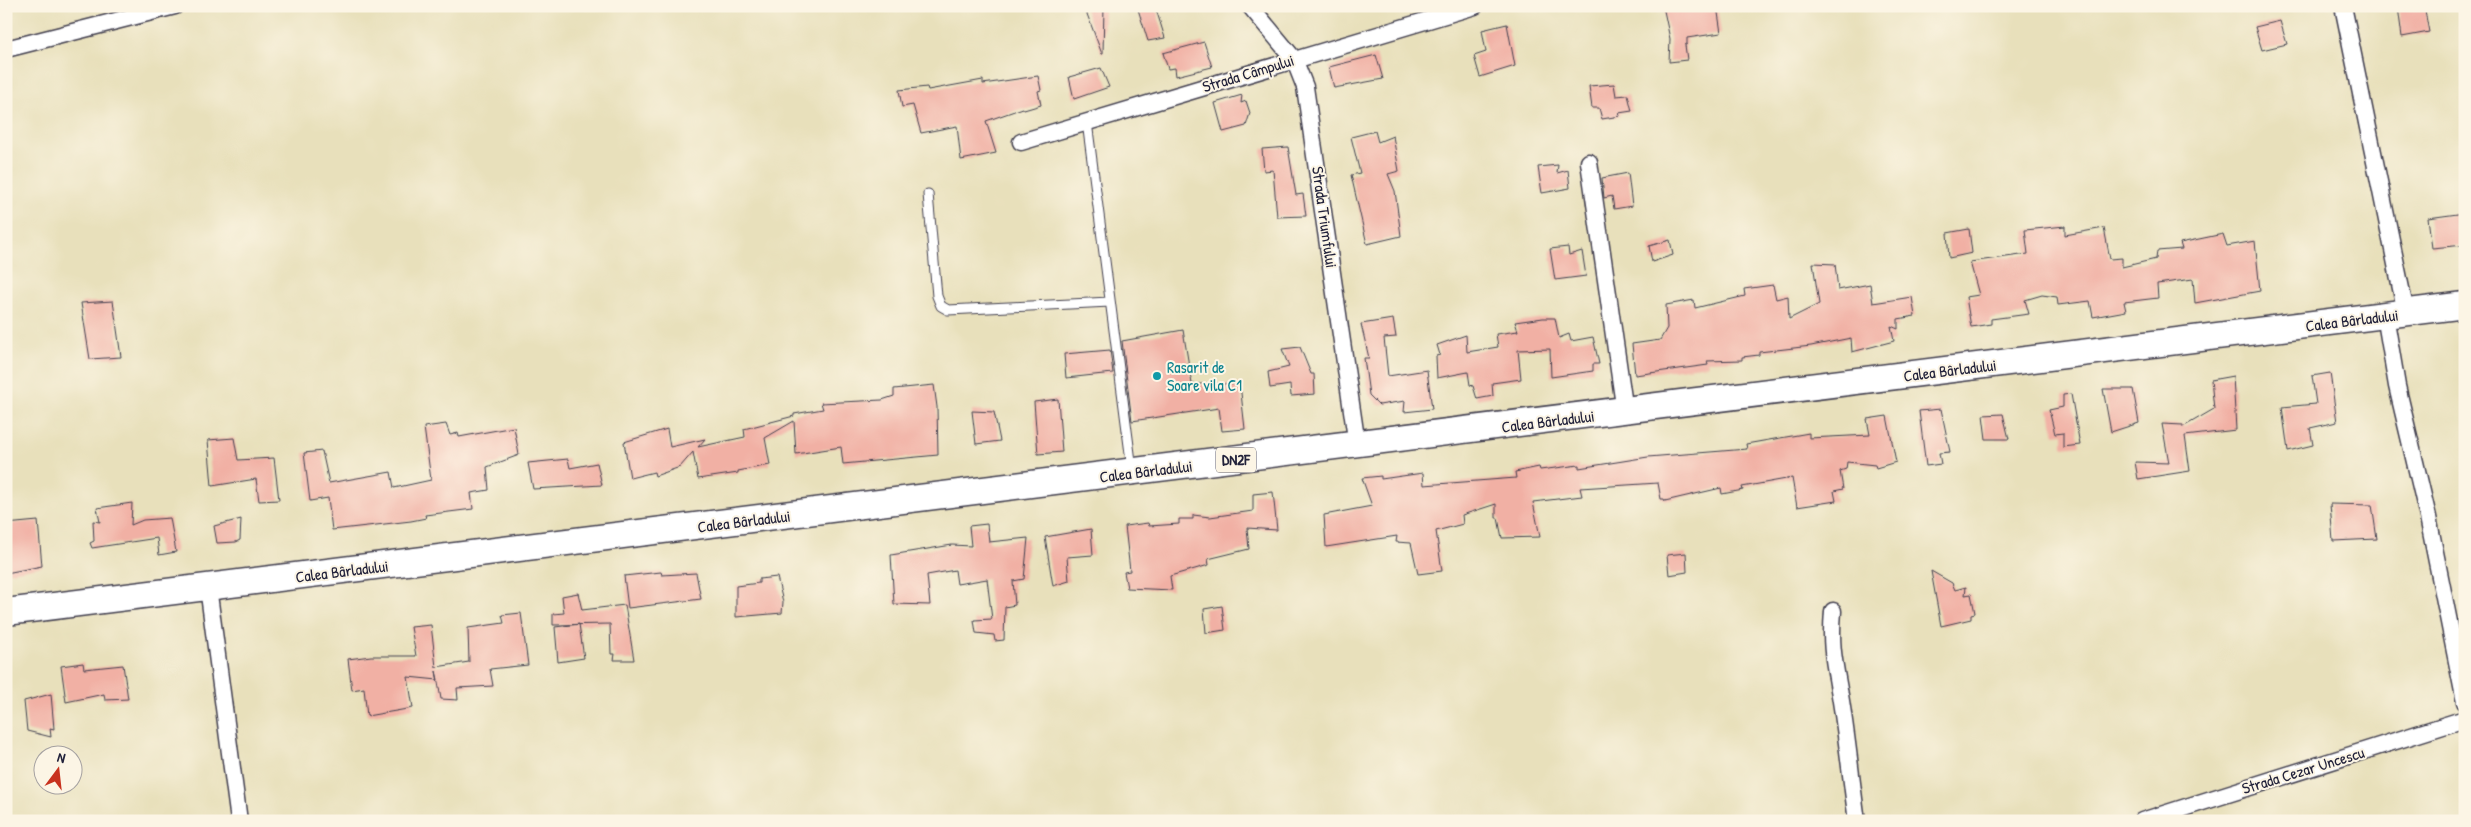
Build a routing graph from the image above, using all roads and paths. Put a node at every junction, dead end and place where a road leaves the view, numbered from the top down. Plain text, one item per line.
1 (175, 6) edge
2 (1250, 6) edge
3 (1475, 6) edge
4 (2343, 6) edge
5 (6, 49) edge
6 (1294, 59) junction
7 (1087, 122) junction
8 (1021, 142) dead end
9 (1590, 162) dead end
10 (928, 194) dead end
11 (1110, 302) junction
12 (2465, 305) edge
13 (2396, 314) junction
14 (1625, 412) junction
15 (1357, 445) junction
16 (1132, 473) junction
17 (208, 587) junction
18 (1833, 611) dead end
19 (6, 612) edge
20 (2465, 702) edge
21 (2465, 719) edge
22 (239, 821) edge
23 (1857, 821) edge
24 (2142, 821) edge

1 - 5 street
2 - 6 street, Strada Triumfului
3 - 6 street, Strada Câmpului
4 - 13 street
6 - 7 street, Strada Câmpului
6 - 15 street, Strada Triumfului
7 - 8 street, Strada Câmpului
7 - 11 lane
9 - 14 street
10 - 11 lane
11 - 16 lane
12 - 13 main road, Calea Bârladului / DN2F
13 - 14 main road, Calea Bârladului / DN2F
13 - 20 street
14 - 15 main road, Calea Bârladului / DN2F
15 - 16 main road, Calea Bârladului / DN2F
16 - 17 main road, Calea Bârladului / DN2F
17 - 19 main road, Calea Bârladului / DN2F
17 - 22 street
18 - 23 street
21 - 24 street, Strada Cezar Uncescu

